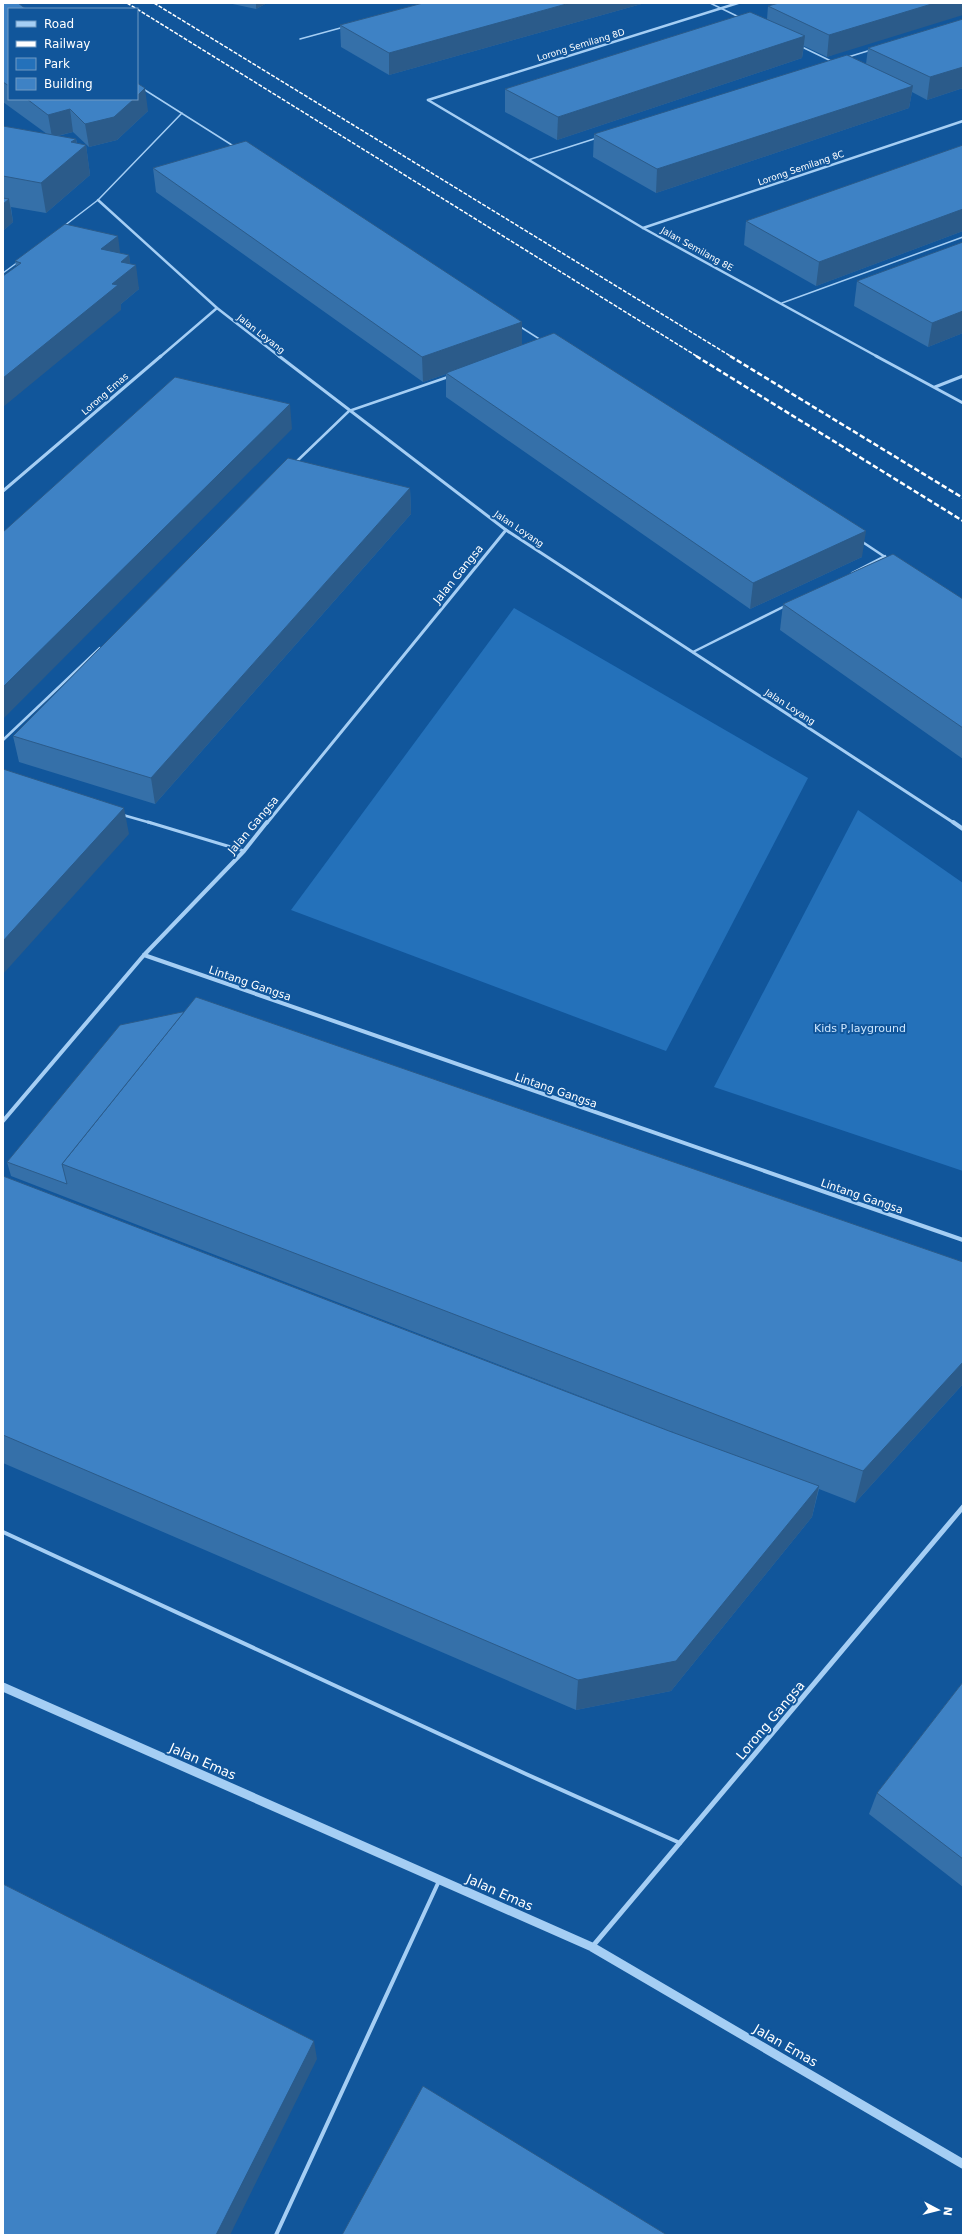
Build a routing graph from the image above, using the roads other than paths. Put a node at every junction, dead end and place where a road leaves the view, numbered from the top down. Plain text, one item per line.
1 (710, 3) edge
2 (738, 3) edge
3 (720, 8) junction
4 (741, 18) edge
5 (351, 25) edge
6 (300, 39) dead end
7 (797, 45) edge
8 (876, 49) edge
9 (847, 58) edge
10 (825, 65) edge
11 (138, 85) edge
12 (428, 100) joint
13 (182, 113) junction
14 (963, 121) edge
15 (604, 135) edge
16 (236, 147) edge
17 (528, 160) junction
18 (98, 200) junction
19 (63, 227) edge
20 (643, 228) junction
21 (963, 236) edge
22 (21, 260) edge
23 (3, 273) edge
24 (782, 304) junction
25 (217, 308) junction
26 (519, 326) dead end
27 (546, 343) edge
28 (451, 376) edge
29 (963, 376) edge
30 (935, 387) junction
31 (963, 403) edge
32 (349, 412) junction
33 (291, 466) edge
34 (3, 491) edge
35 (506, 530) junction
36 (858, 540) edge
37 (885, 556) junction
38 (891, 561) edge
39 (849, 574) edge
40 (792, 602) edge
41 (101, 647) edge
42 (693, 652) junction
43 (3, 740) edge
44 (116, 813) edge
45 (963, 829) edge
46 (244, 851) junction
47 (144, 955) junction
48 (3, 1121) edge
49 (963, 1240) edge
50 (963, 1507) edge
51 (3, 1532) edge
52 (3, 1687) edge
53 (680, 1843) junction
54 (439, 1879) junction
55 (592, 1946) junction
56 (963, 2164) edge
57 (276, 2235) edge

1 - 3 lane
2 - 3 street, Lorong Semilang 8D
3 - 4 lane
3 - 12 street, Lorong Semilang 8D
5 - 6 lane
7 - 10 lane
8 - 9 lane
11 - 13 lane
12 - 17 street, Jalan Semilang 8E
13 - 16 lane
13 - 18 lane
14 - 20 street, Lorong Semilang 8C
15 - 17 lane
17 - 20 street, Jalan Semilang 8E
18 - 19 lane
18 - 25 street, Jalan Loyang
20 - 24 street, Jalan Semilang 8E
21 - 24 lane
22 - 23 lane
24 - 30 street, Jalan Semilang 8E
25 - 32 street, Jalan Loyang
25 - 34 street, Lorong Emas
26 - 27 lane
28 - 32 lane
29 - 30 street
30 - 31 street, Jalan Semilang 8E
32 - 33 lane
32 - 35 street, Jalan Loyang
35 - 42 street, Jalan Loyang
35 - 46 street, Jalan Gangsa
36 - 37 lane
37 - 38 lane
37 - 39 lane
40 - 42 lane
41 - 43 lane
42 - 45 street, Jalan Loyang
44 - 46 lane
46 - 47 street, Jalan Gangsa
47 - 48 street, Jalan Gangsa
47 - 49 street, Lintang Gangsa
50 - 53 street, Lorong Gangsa
51 - 53 lane
52 - 54 street, Jalan Emas
53 - 55 street, Lorong Gangsa
54 - 55 street, Jalan Emas
54 - 57 lane
55 - 56 street, Jalan Emas

